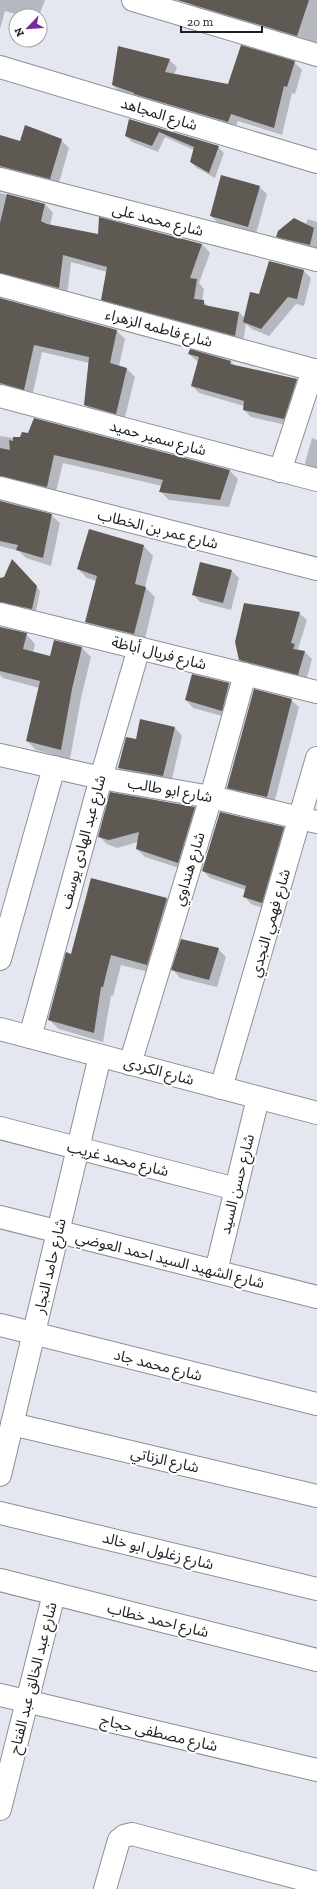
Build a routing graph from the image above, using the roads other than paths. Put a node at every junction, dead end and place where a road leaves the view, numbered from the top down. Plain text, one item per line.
1 (132, 0) edge
2 (317, 55) edge
3 (0, 67) edge
4 (317, 162) edge
5 (0, 178) edge
6 (317, 260) edge
7 (0, 285) edge
8 (315, 370) edge
9 (0, 396) edge
10 (280, 471) junction
11 (317, 480) edge
12 (0, 488) edge
13 (317, 569) edge
14 (0, 614) edge
15 (139, 648) junction
16 (245, 674) junction
17 (317, 692) edge
18 (0, 755) edge
19 (317, 758) edge
20 (54, 767) junction
21 (101, 778) junction
22 (211, 797) junction
23 (309, 819) edge
24 (0, 959) edge
25 (0, 1029) edge
26 (30, 1037) junction
27 (100, 1056) junction
28 (130, 1064) junction
29 (221, 1088) junction
30 (258, 1098) junction
31 (317, 1113) edge
32 (0, 1128) edge
33 (78, 1148) junction
34 (236, 1189) junction
35 (0, 1216) edge
36 (58, 1231) junction
37 (216, 1271) junction
38 (317, 1297) edge
39 (0, 1326) edge
40 (34, 1334) junction
41 (317, 1404) edge
42 (12, 1424) junction
43 (0, 1476) edge
44 (317, 1496) edge
45 (0, 1513) edge
46 (0, 1580) edge
47 (317, 1589) edge
48 (54, 1594) junction
49 (317, 1660) edge
50 (0, 1695) edge
51 (27, 1702) junction
52 (317, 1770) edge
53 (0, 1809) edge
54 (317, 1883) edge
55 (105, 1889) edge

1 - 2 street
3 - 4 street, شارع المجاهد
5 - 6 street, شارع محمد على
7 - 8 street, شارع فاطمه الزهراء
8 - 10 street
9 - 10 street, شارع سمير حميد
10 - 11 street, شارع سمير حميد
12 - 13 street, شارع عمر بن الخطاب
14 - 15 street, شارع فريال أباظة
15 - 16 street, شارع فريال أباظة
15 - 21 street, شارع عبد الهادى يوسف
16 - 17 street, شارع فريال أباظة
16 - 22 street, شارع هنداوي
18 - 20 street, شارع ابو طالب
19 - 23 street, شارع فهمي النجدي
20 - 21 street, شارع ابو طالب
20 - 24 street
21 - 22 street, شارع ابو طالب
21 - 26 street, شارع عبد الهادى يوسف
22 - 23 street, شارع ابو طالب
22 - 28 street, شارع هنداوي
23 - 29 street, شارع فهمي النجدي
25 - 26 street, شارع الكردى
26 - 27 street, شارع الكردى
27 - 28 street, شارع الكردى
27 - 33 street, شارع حامد النجار
28 - 29 street, شارع الكردى
29 - 30 street, شارع الكردى
30 - 31 street, شارع الكردى
30 - 34 street, شارع حسن السيد
32 - 33 street, شارع محمد غريب
33 - 34 street, شارع محمد غريب
33 - 36 street, شارع حامد النجار
34 - 37 street, شارع حسن السيد
35 - 36 street, شارع الشهيد السيد احمد العوضي
36 - 37 street, شارع الشهيد السيد احمد العوضي
36 - 40 street, شارع حامد النجار
37 - 38 street, شارع الشهيد السيد احمد العوضي
39 - 40 street, شارع محمد جاد
40 - 41 street, شارع محمد جاد
40 - 42 street, شارع حامد النجار
42 - 43 street, شارع حامد النجار
42 - 44 street, شارع الزناتي
45 - 47 street, شارع زغلول ابو خالد
46 - 48 street, شارع احمد خطاب
48 - 49 street, شارع احمد خطاب
48 - 51 street, شارع عبد الخالق عبد الفتاح
50 - 51 street, شارع مصطفى حجاج
51 - 52 street, شارع مصطفى حجاج
51 - 53 street, شارع عبد الخالق عبد الفتاح
54 - 55 street

